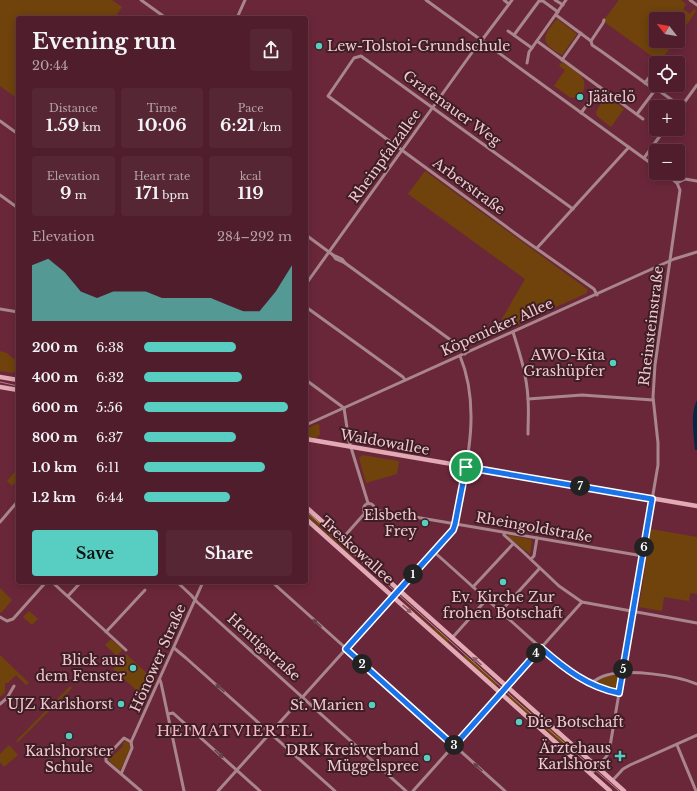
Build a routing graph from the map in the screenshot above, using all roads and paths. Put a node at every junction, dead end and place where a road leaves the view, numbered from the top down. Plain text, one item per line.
1 (141, 0) edge
2 (245, 0) edge
3 (426, 0) edge
4 (504, 0) edge
5 (512, 0) edge
6 (555, 0) edge
7 (566, 0) edge
8 (690, 0) edge
9 (509, 4) junction
10 (563, 5) junction
11 (697, 5) edge
12 (558, 12) junction
13 (556, 15) junction
14 (163, 16) edge
15 (238, 16) edge
16 (604, 20) dead end
17 (508, 31) dead end
18 (581, 34) junction
19 (514, 35) junction
20 (482, 40) junction
21 (537, 41) junction
22 (591, 41) junction
23 (532, 48) junction
24 (562, 60) junction
25 (527, 63) dead end
26 (649, 78) edge
27 (645, 83) junction
28 (697, 85) edge
29 (649, 86) edge
30 (600, 88) junction
31 (654, 92) edge
32 (661, 92) edge
33 (328, 96) joint
34 (672, 100) dead end
35 (685, 101) edge
36 (433, 107) junction
37 (581, 112) junction
38 (637, 114) junction
39 (643, 119) dead end
40 (0, 121) edge
41 (16, 133) edge
42 (660, 136) edge
43 (629, 147) junction
44 (402, 150) junction
45 (644, 158) junction
46 (649, 162) edge
47 (673, 180) edge
48 (697, 181) edge
49 (677, 183) junction
50 (0, 195) edge
51 (16, 207) edge
52 (573, 209) junction
53 (308, 236) edge
54 (537, 248) junction
55 (329, 252) junction
56 (697, 252) edge
57 (670, 261) junction
58 (308, 281) edge
59 (597, 294) junction
60 (308, 308) edge
61 (0, 309) edge
62 (16, 312) edge
63 (513, 332) junction
64 (465, 354) junction
65 (460, 356) junction
66 (0, 377) edge
67 (16, 380) edge
68 (405, 380) junction
69 (308, 381) edge
70 (0, 387) edge
71 (16, 390) edge
72 (528, 399) junction
73 (654, 400) junction
74 (344, 408) junction
75 (308, 424) edge
76 (528, 434) dead end
77 (308, 439) edge
78 (352, 447) junction
79 (466, 467) junction
80 (652, 499) junction
81 (16, 503) edge
82 (368, 503) junction
83 (697, 506) edge
84 (308, 509) edge
85 (374, 510) junction
86 (365, 513) junction
87 (308, 521) edge
88 (0, 522) edge
89 (455, 524) junction
90 (504, 533) junction
91 (537, 538) junction
92 (342, 539) junction
93 (513, 544) junction
94 (433, 551) junction
95 (642, 556) junction
96 (531, 559) junction
97 (539, 569) junction
98 (44, 584) edge
99 (54, 584) edge
100 (79, 584) edge
101 (179, 584) edge
102 (202, 584) edge
103 (274, 584) edge
104 (473, 587) junction
105 (145, 590) dead end
106 (399, 590) junction
107 (68, 596) junction
108 (393, 597) junction
109 (487, 599) junction
110 (195, 601) junction
111 (582, 602) junction
112 (501, 611) junction
113 (633, 612) junction
114 (0, 617) edge
115 (697, 623) edge
116 (106, 632) junction
117 (452, 638) junction
118 (174, 648) junction
119 (541, 648) junction
120 (346, 649) junction
121 (126, 650) dead end
122 (623, 672) junction
123 (160, 680) junction
124 (590, 684) junction
125 (697, 684) edge
126 (14, 686) dead end
127 (506, 687) junction
128 (501, 693) junction
129 (619, 693) junction
130 (302, 697) junction
131 (0, 704) edge
132 (168, 714) junction
133 (270, 733) junction
134 (697, 736) edge
135 (131, 742) junction
136 (677, 745) junction
137 (454, 746) junction
138 (597, 768) junction
139 (237, 770) junction
140 (121, 774) junction
141 (591, 774) junction
142 (612, 781) junction
143 (141, 791) edge
144 (184, 791) edge
145 (218, 791) edge
146 (260, 791) edge
147 (334, 791) edge
148 (406, 791) edge
149 (413, 791) edge
150 (504, 791) edge
151 (610, 791) edge
152 (624, 791) edge
153 (696, 791) edge

1 - 14 street
2 - 15 street
3 - 20 street
4 - 9 street
5 - 9 street, Rheinpfalzallee
6 - 10 street
7 - 10 street
8 - 11 street
9 - 20 street, Rheinpfalzallee
10 - 12 street
12 - 13 street
12 - 19 street
13 - 18 street
13 - 21 street
16 - 22 street
17 - 19 street
18 - 22 street
18 - 24 street
19 - 23 street
20 - 36 street, Rheinpfalzallee
20 - 37 street
21 - 23 street
21 - 24 street
22 - 27 street
23 - 25 street
24 - 30 street
26 - 27 street
27 - 29 street
28 - 35 street
30 - 37 street
30 - 38 street
31 - 38 street
32 - 34 street
33 - 36 street, Grafenauer Weg
33 - 44 street, Arberstraße
36 - 44 street, Rheinpfalzallee
36 - 52 street, Grafenauer Weg
37 - 43 street
38 - 39 street
40 - 41 street
42 - 45 street
43 - 45 street
43 - 52 street
44 - 54 street, Arberstraße
44 - 55 street, Rheinpfalzallee
45 - 46 street
47 - 49 street
48 - 49 street
49 - 57 street, Rheinsteinstraße
50 - 51 street
52 - 54 street
53 - 55 street
54 - 59 street, Arberstraße
55 - 58 street, Rheinpfalzallee
55 - 64 street
56 - 57 street, Köpenicker Allee
57 - 59 street, Köpenicker Allee
57 - 73 street, Rheinsteinstraße
59 - 63 street, Köpenicker Allee
60 - 68 street
61 - 62 street
63 - 64 street, Köpenicker Allee
63 - 72 street
64 - 65 street, Köpenicker Allee
65 - 68 street, Köpenicker Allee
65 - 79 street
66 - 67 main road
68 - 74 street, Köpenicker Allee
69 - 74 street
70 - 71 main road
72 - 73 street
72 - 76 street
73 - 80 street, Rheinsteinstraße
74 - 75 street, Köpenicker Allee
74 - 78 street
77 - 78 main road, Waldowallee
78 - 79 main road, Waldowallee
78 - 82 street
79 - 80 main road, Waldowallee
79 - 89 street
80 - 83 main road, Waldowallee
80 - 95 street, Rheinsteinstraße
81 - 88 street
82 - 85 street
82 - 86 street
84 - 92 main road, Treskowallee
85 - 86 street
85 - 89 street, Rheingoldstraße
86 - 92 street
87 - 108 main road, Treskowallee
89 - 90 street, Rheingoldstraße
89 - 94 street
90 - 91 street, Rheingoldstraße
90 - 93 street
91 - 95 street, Rheingoldstraße
91 - 96 street
92 - 106 main road, Treskowallee
93 - 96 street
93 - 104 street
94 - 104 street
94 - 106 street
95 - 113 street, Rheinsteinstraße
96 - 97 street
97 - 111 street
97 - 112 street
98 - 114 street
99 - 107 street
100 - 107 street
101 - 110 street, Hentigstraße
102 - 110 street, Hönower Straße
120 -> 103 street
104 - 109 street
105 - 116 street
106 - 108 street
106 - 117 main road, Treskowallee
107 - 116 street
108 - 120 street
108 -> 128 main road, Treskowallee
109 - 112 street
109 - 117 street
110 - 118 street, Hönower Straße
110 - 130 street, Hentigstraße
111 - 113 street
111 - 119 street
112 - 119 street
113 - 115 street
113 - 122 street, Rheinsteinstraße
116 - 121 street
127 -> 117 main road, Treskowallee
118 - 123 street, Hönower Straße
133 -> 118 street
119 - 124 street
119 - 127 street
120 - 130 street
120 - 137 street
122 - 124 street
122 - 125 street
122 - 129 street, Rheinsteinstraße
123 - 132 street
123 - 135 street, Hönower Straße
124 - 129 street
126 - 131 street
127 - 128 street
127 - 138 main road, Treskowallee
128 - 137 street
128 - 141 main road, Treskowallee
129 - 138 street, Rheinsteinstraße
130 - 133 street
130 - 148 street, Hentigstraße
132 -> 139 street
132 - 144 street
133 - 139 street
133 - 147 street
134 - 136 street
135 - 140 street, Hönower Straße
135 - 140 street
136 - 142 street
136 - 153 street
137 - 149 street
150 -> 137 street
138 - 141 street, Rheinsteinstraße
138 - 142 main road, Treskowallee
139 - 145 street
139 - 146 street
140 - 143 street
141 - 151 main road, Treskowallee
142 - 152 main road, Treskowallee

